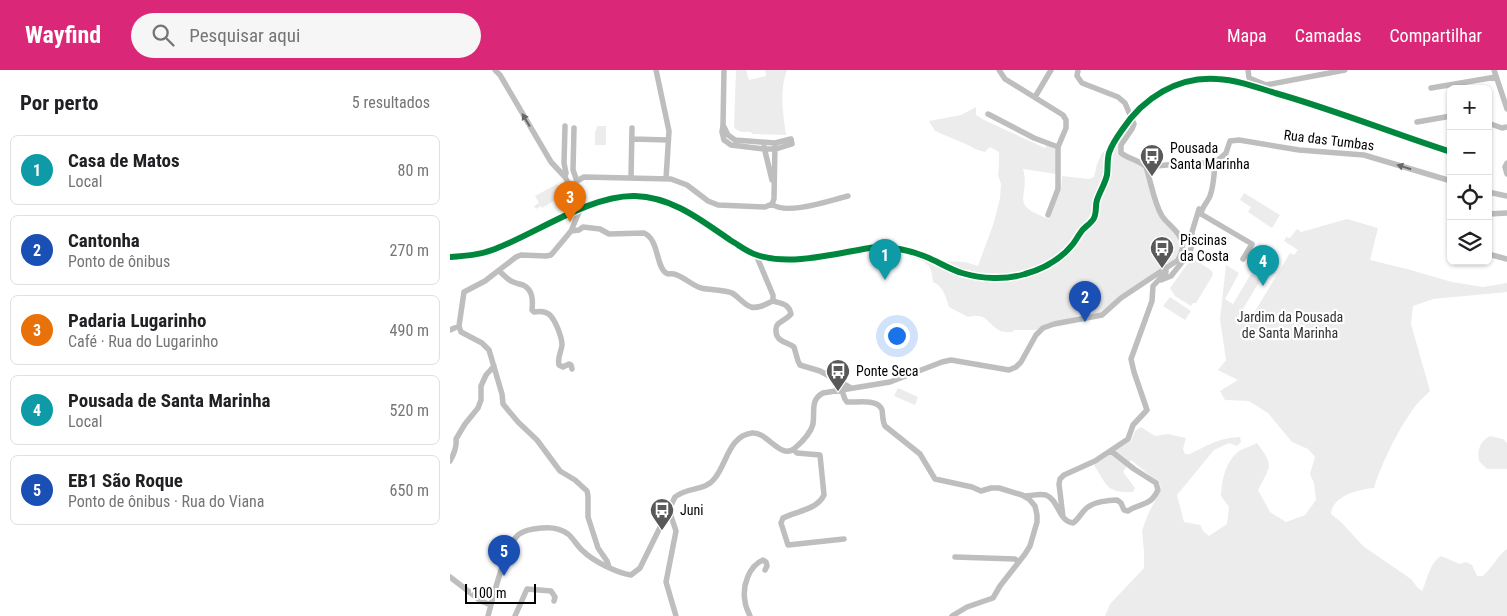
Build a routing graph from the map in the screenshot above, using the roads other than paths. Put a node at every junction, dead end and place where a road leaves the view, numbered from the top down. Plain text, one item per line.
1 (656, 70) edge
2 (723, 70) edge
3 (999, 70) edge
4 (1051, 70) edge
5 (1078, 70) edge
6 (1248, 70) edge
7 (1345, 70) edge
8 (1494, 70) edge
9 (497, 72) edge
10 (1496, 77) junction
11 (1431, 88) dead end
12 (1035, 97) junction
13 (1507, 109) edge
14 (988, 114) dead end
15 (1447, 117) edge
16 (1417, 122) dead end
17 (1492, 124) edge
18 (723, 125) junction
19 (565, 126) dead end
20 (1507, 127) edge
21 (574, 128) dead end
22 (632, 128) dead end
23 (632, 139) junction
24 (668, 140) junction
25 (764, 142) junction
26 (565, 143) junction
27 (573, 143) junction
28 (775, 146) junction
29 (1058, 147) junction
30 (764, 149) junction
31 (1507, 162) edge
32 (1215, 163) junction
33 (1146, 167) junction
34 (1507, 174) edge
35 (565, 177) junction
36 (631, 178) junction
37 (666, 179) junction
38 (576, 180) junction
39 (1447, 180) edge
40 (774, 186) junction
41 (571, 188) junction
42 (1492, 193) edge
43 (848, 196) dead end
44 (1507, 196) edge
45 (1206, 202) junction
46 (772, 204) junction
47 (579, 212) junction
48 (1507, 213) edge
49 (1492, 214) edge
50 (1048, 215) dead end
51 (583, 227) junction
52 (571, 232) junction
53 (756, 255) dead end
54 (1492, 255) edge
55 (1243, 259) dead end
56 (1507, 259) edge
57 (1166, 269) junction
58 (499, 270) junction
59 (1160, 281) junction
60 (773, 301) junction
61 (459, 326) junction
62 (450, 330) edge
63 (494, 366) junction
64 (572, 370) dead end
65 (830, 377) junction
66 (851, 388) junction
67 (842, 390) junction
68 (453, 438) edge
69 (794, 450) junction
70 (1110, 450) junction
71 (450, 460) edge
72 (1022, 494) junction
73 (668, 510) junction
74 (1062, 517) junction
75 (844, 539) dead end
76 (955, 557) dead end
77 (1019, 562) junction
78 (609, 567) junction
79 (765, 570) dead end
80 (450, 577) edge
81 (554, 601) dead end
82 (491, 605) junction
83 (488, 616) edge
84 (515, 616) edge
85 (676, 616) edge
86 (750, 616) edge
87 (952, 616) edge

1 - 24 street
2 - 18 street
3 - 12 street
4 - 12 street
5 - 33 street
6 - 7 street
8 - 10 street
35 -> 9 street
10 - 11 street
10 - 13 street
12 - 29 street
14 - 29 street
15 - 16 street
17 - 20 street
18 - 25 street
18 - 30 street
19 - 26 street
21 - 27 street
22 - 23 street
23 - 24 street
23 - 36 street
24 - 37 street
25 - 28 street
25 - 30 street
26 - 27 street
26 - 35 street
27 - 38 street
28 - 30 street
28 - 40 street
29 - 50 street
30 - 40 street
31 - 34 street
32 - 33 street
39 -> 32 street, Rua das Tumbas
32 - 45 street
33 - 57 street
35 - 41 street
36 - 37 street
36 - 38 street
37 - 46 street
38 - 41 street
40 - 46 street
41 - 47 street
42 - 44 street
43 - 46 street
45 - 55 street
45 - 59 street
47 - 51 street
47 - 52 street
48 - 49 street
51 - 52 street
51 - 60 street
52 - 58 street
53 - 60 street
54 - 56 street
57 - 59 street
57 - 66 street
58 - 61 street
58 - 64 street
59 - 70 street
60 - 65 street
61 - 62 street
61 - 63 street
63 - 68 street
63 - 78 street
65 - 66 street
65 - 67 street
66 - 67 street
67 - 69 street
67 - 72 street
68 - 71 street
69 - 73 street
69 - 75 street
70 - 74 street
70 - 74 street
72 - 74 street
72 - 77 street
73 - 78 street
73 - 85 street
76 - 77 street
77 - 87 street
78 - 82 street
79 - 86 street
80 - 82 street
81 - 84 street
82 - 83 street

